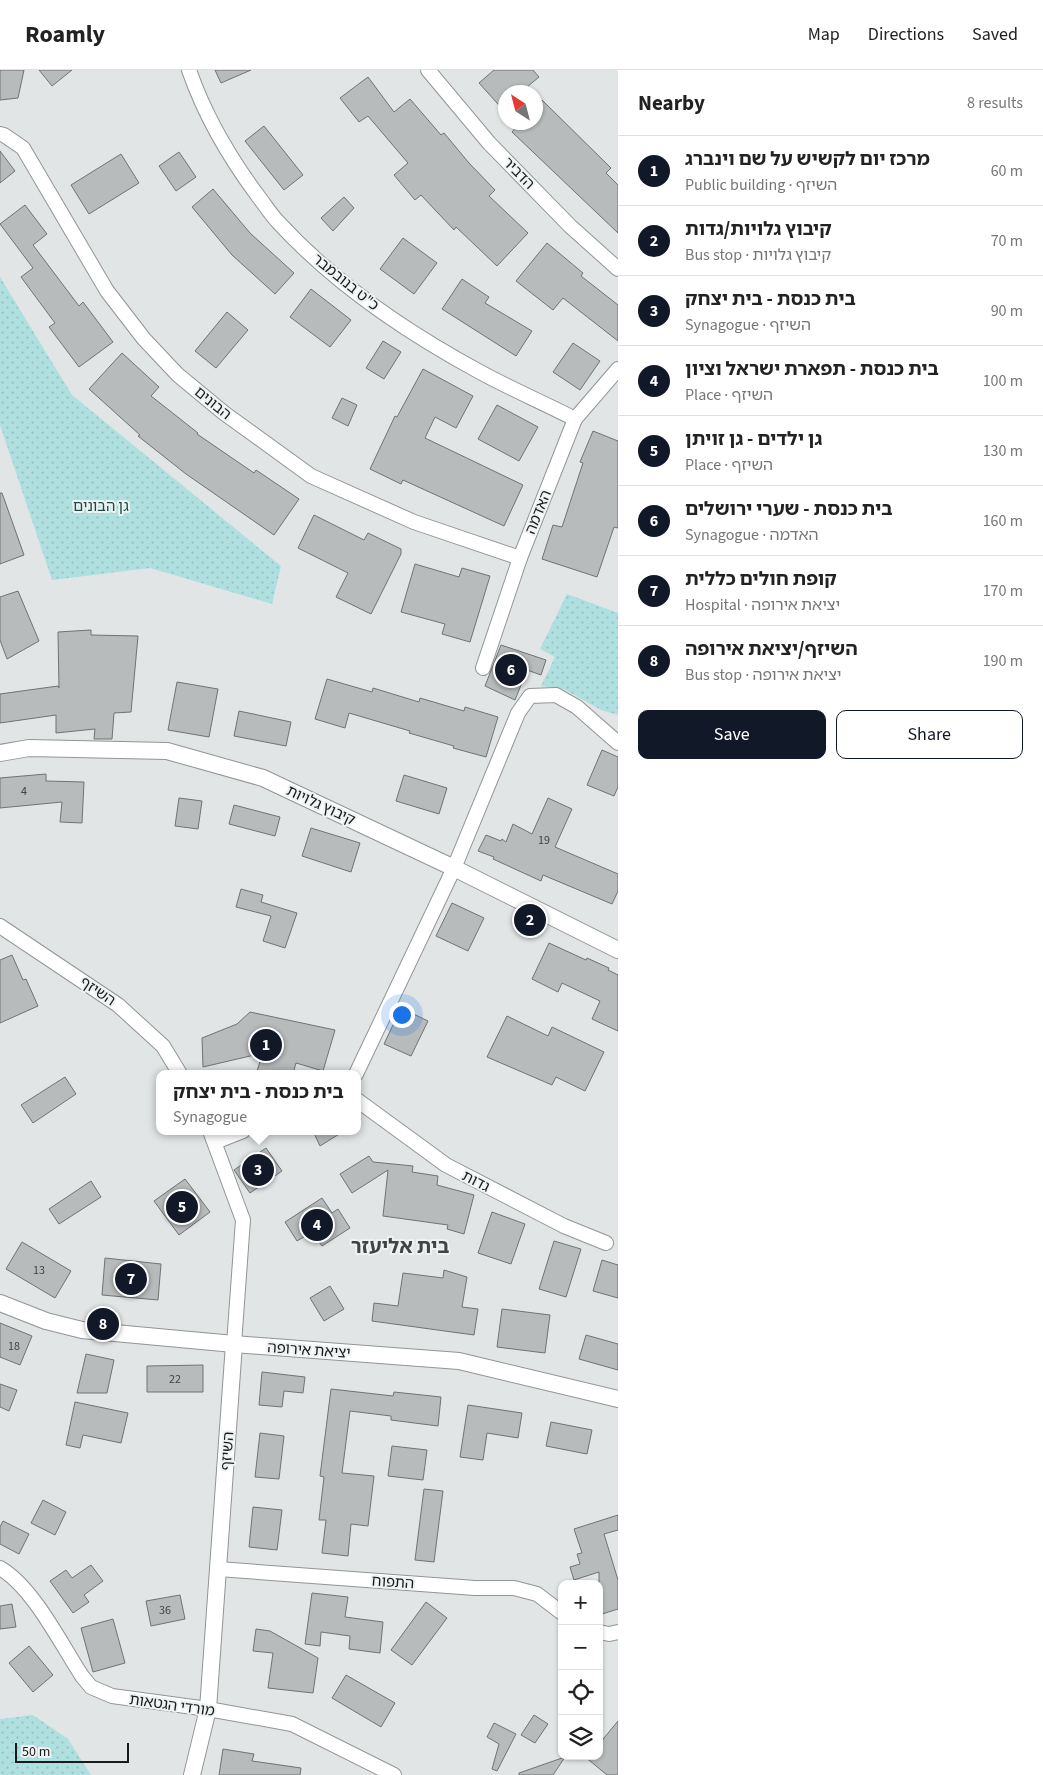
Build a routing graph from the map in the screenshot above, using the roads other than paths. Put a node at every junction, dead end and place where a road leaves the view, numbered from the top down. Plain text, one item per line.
1 (189, 70) edge
2 (428, 70) edge
3 (0, 134) edge
4 (618, 269) edge
5 (618, 369) edge
6 (575, 419) junction
7 (520, 558) junction
8 (483, 668) dead end
9 (618, 743) edge
10 (0, 753) edge
11 (454, 868) junction
12 (0, 926) edge
13 (618, 950) edge
14 (178, 1070) edge
15 (358, 1070) edge
16 (361, 1103) edge
17 (213, 1136) edge
18 (606, 1242) dead end
19 (0, 1303) edge
20 (234, 1344) junction
21 (618, 1399) edge
22 (0, 1568) edge
23 (218, 1569) junction
24 (558, 1610) edge
25 (618, 1632) edge
26 (603, 1633) edge
27 (208, 1709) junction
28 (192, 1775) edge
29 (394, 1775) edge

1 - 6 street, כ"ט בנובמבר
2 - 4 street, הדביר
3 - 7 street, הבונים
5 - 6 street, האדמה
6 - 7 street, האדמה
7 - 8 street, האדמה
9 - 11 street
10 - 11 street, קיבוץ גלויות
11 - 13 street, קיבוץ גלויות
11 - 15 street
12 - 14 street, השיזף
16 - 18 street, גדות
17 - 20 street, השיזף
19 - 20 street, יציאת אירופה
20 - 21 street, יציאת אירופה
20 - 23 street, השיזף
22 - 27 street, מורדי הגטאות
23 - 24 street, התפוח
23 - 27 street, השיזף
25 - 26 street
27 - 28 street, השיזף
27 - 29 street, מורדי הגטאות

